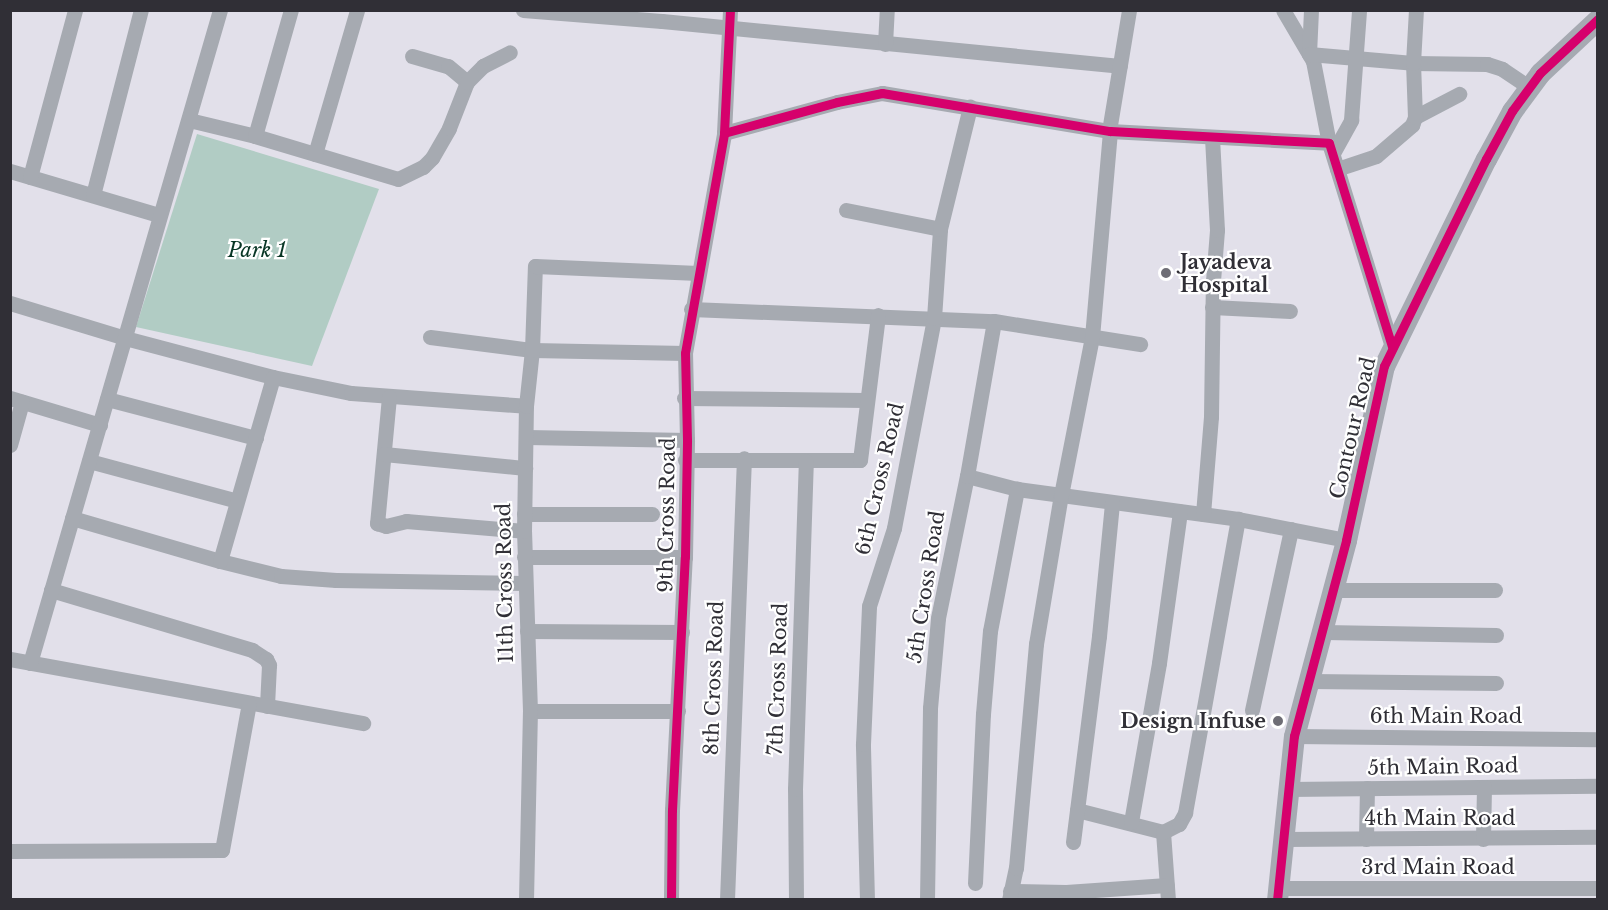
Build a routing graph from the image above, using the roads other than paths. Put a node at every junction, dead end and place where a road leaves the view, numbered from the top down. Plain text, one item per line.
1 (75, 10) edge
2 (141, 10) edge
3 (220, 10) edge
4 (291, 10) edge
5 (357, 10) edge
6 (523, 10) edge
7 (730, 10) edge
8 (887, 10) edge
9 (1129, 10) edge
10 (1283, 10) edge
11 (1311, 10) edge
12 (1359, 10) edge
13 (1416, 10) edge
14 (598, 13) edge
15 (663, 16) edge
16 (1598, 19) edge
17 (729, 29) junction
18 (885, 44) junction
19 (510, 52) dead end
20 (1309, 54) junction
21 (412, 56) dead end
22 (1356, 58) junction
23 (1413, 63) junction
24 (1120, 66) junction
25 (467, 82) junction
26 (1529, 87) junction
27 (1459, 94) dead end
28 (970, 107) junction
29 (1415, 117) junction
30 (189, 120) junction
31 (1110, 131) junction
32 (723, 133) junction
33 (255, 136) junction
34 (1212, 138) junction
35 (1331, 148) junction
36 (315, 154) junction
37 (1337, 169) junction
38 (10, 171) edge
39 (30, 177) junction
40 (93, 195) junction
41 (846, 210) dead end
42 (159, 214) junction
43 (940, 229) junction
44 (698, 273) junction
45 (10, 303) edge
46 (1212, 307) junction
47 (691, 309) junction
48 (1290, 311) dead end
49 (878, 315) junction
50 (934, 318) junction
51 (994, 321) junction
52 (430, 337) dead end
53 (1092, 337) junction
54 (125, 338) junction
55 (1140, 344) dead end
56 (1392, 346) junction
57 (532, 350) junction
58 (685, 353) junction
59 (273, 377) junction
60 (389, 396) junction
61 (684, 398) junction
62 (107, 399) junction
63 (16, 400) edge
64 (865, 400) junction
65 (526, 406) junction
66 (100, 425) junction
67 (527, 437) junction
68 (256, 438) junction
69 (687, 440) junction
70 (10, 445) edge
71 (384, 454) junction
72 (744, 458) junction
73 (685, 460) junction
74 (89, 461) junction
75 (807, 461) junction
76 (525, 468) junction
77 (967, 476) junction
78 (1017, 489) junction
79 (1061, 495) junction
80 (237, 501) junction
81 (1112, 503) junction
82 (1180, 511) junction
83 (524, 514) junction
84 (652, 514) dead end
85 (1203, 514) junction
86 (72, 518) junction
87 (1238, 519) junction
88 (1291, 529) junction
89 (524, 531) junction
90 (1346, 540) junction
91 (524, 557) junction
92 (685, 557) junction
93 (220, 561) junction
94 (525, 583) junction
95 (51, 590) junction
96 (1334, 590) junction
97 (1495, 590) dead end
98 (526, 631) junction
99 (682, 632) junction
100 (1324, 633) junction
101 (1496, 635) dead end
102 (10, 659) edge
103 (30, 663) junction
104 (1310, 681) junction
105 (1496, 682) dead end
106 (249, 703) junction
107 (267, 706) junction
108 (1252, 710) dead end
109 (530, 711) junction
110 (678, 711) junction
111 (363, 723) dead end
112 (1294, 736) junction
113 (1598, 739) edge
114 (1598, 786) edge
115 (1484, 787) junction
116 (1367, 788) junction
117 (1288, 789) junction
118 (1077, 810) junction
119 (1131, 822) junction
120 (1163, 832) junction
121 (1598, 837) edge
122 (1284, 839) junction
123 (1366, 839) junction
124 (1484, 839) junction
125 (1073, 842) dead end
126 (10, 850) edge
127 (975, 883) dead end
128 (1598, 888) edge
129 (1168, 892) edge
130 (1278, 894) edge
131 (1010, 895) edge
132 (526, 900) edge
133 (671, 900) edge
134 (727, 900) edge
135 (796, 900) edge
136 (867, 900) edge
137 (927, 900) edge

1 - 39 street
2 - 40 street
3 - 30 street
4 - 33 street
5 - 36 street
6 - 14 street
7 - 17 street, 9th Cross Road
8 - 18 street
9 - 24 street
10 - 20 street
11 - 20 street
12 - 22 street
13 - 23 street
14 - 15 street
15 - 17 street
16 - 26 street, Contour Road
17 - 18 street
17 - 32 street, 9th Cross Road
18 - 24 street
19 - 25 street
20 - 22 street
20 - 35 street
21 - 25 street
22 - 23 street
22 - 35 street
23 - 26 street
23 - 29 street
24 - 31 street
25 - 36 street
26 - 56 street, Contour Road
27 - 29 street
28 - 31 street
28 - 32 street
28 - 43 street, 6th Cross Road
29 - 37 street
30 - 33 street
30 - 42 street
31 - 34 street
31 - 53 street
32 - 44 street, 9th Cross Road
33 - 36 street
34 - 35 street
34 - 46 street
35 - 37 street
37 - 56 street
38 - 39 street
39 - 40 street
40 - 42 street
41 - 43 street
42 - 54 street
43 - 50 street, 6th Cross Road
44 - 47 street, 9th Cross Road
44 - 57 street, 11th Cross Road
45 - 54 street
46 - 48 street
46 - 85 street
47 - 49 street
47 - 58 street, 9th Cross Road
49 - 50 street
49 - 64 street
50 - 51 street
50 - 136 street, 6th Cross Road
51 - 53 street
51 - 77 street, 5th Cross Road
52 - 57 street
53 - 55 street
53 - 79 street
54 - 59 street
54 - 62 street
56 - 90 street, Contour Road
57 - 58 street
57 - 65 street, 11th Cross Road
58 - 61 street, 9th Cross Road
59 - 60 street
59 - 68 street
60 - 65 street
60 - 71 street
61 - 64 street
61 - 69 street, 9th Cross Road
62 - 66 street
62 - 68 street
63 - 66 street
63 - 70 street
64 - 75 street
65 - 67 street, 11th Cross Road
66 - 74 street
67 - 69 street
67 - 76 street, 11th Cross Road
68 - 80 street
69 - 73 street, 9th Cross Road
71 - 76 street
71 - 89 street
72 - 73 street
72 - 75 street
72 - 134 street, 8th Cross Road
73 - 92 street, 9th Cross Road
74 - 80 street
74 - 86 street
75 - 135 street, 7th Cross Road
76 - 83 street, 11th Cross Road
77 - 78 street
77 - 137 street, 5th Cross Road
78 - 79 street
78 - 127 street
79 - 81 street
79 - 131 street
80 - 93 street
81 - 82 street
81 - 118 street
82 - 85 street
82 - 119 street
83 - 84 street
83 - 89 street, 11th Cross Road
85 - 87 street
86 - 93 street
86 - 95 street
87 - 88 street
87 - 120 street
88 - 90 street
88 - 108 street
89 - 91 street, 11th Cross Road
90 - 96 street, Contour Road
91 - 92 street
91 - 94 street, 11th Cross Road
92 - 99 street, 9th Cross Road
93 - 94 street
94 - 98 street, 11th Cross Road
95 - 103 street
95 - 107 street
96 - 97 street
96 - 100 street, Contour Road
98 - 99 street
98 - 109 street, 11th Cross Road
99 - 110 street, 9th Cross Road
100 - 101 street
100 - 104 street, Contour Road
102 - 103 street
103 - 106 street
104 - 105 street
104 - 112 street, Contour Road
106 - 107 street
106 - 126 street
107 - 111 street
109 - 110 street
109 - 132 street, 11th Cross Road
110 - 133 street, 9th Cross Road
112 - 113 street, 6th Main Road
112 - 117 street, Contour Road
114 - 115 street, 5th Main Road
115 - 116 street, 5th Main Road
115 - 124 street
116 - 117 street, 5th Main Road
116 - 123 street
117 - 122 street, Contour Road
118 - 119 street
118 - 125 street
119 - 120 street
120 - 129 street
121 - 124 street, 4th Main Road
122 - 123 street, 4th Main Road
122 - 130 street, Contour Road
123 - 124 street, 4th Main Road
128 - 130 street, 3rd Main Road
129 - 131 street

